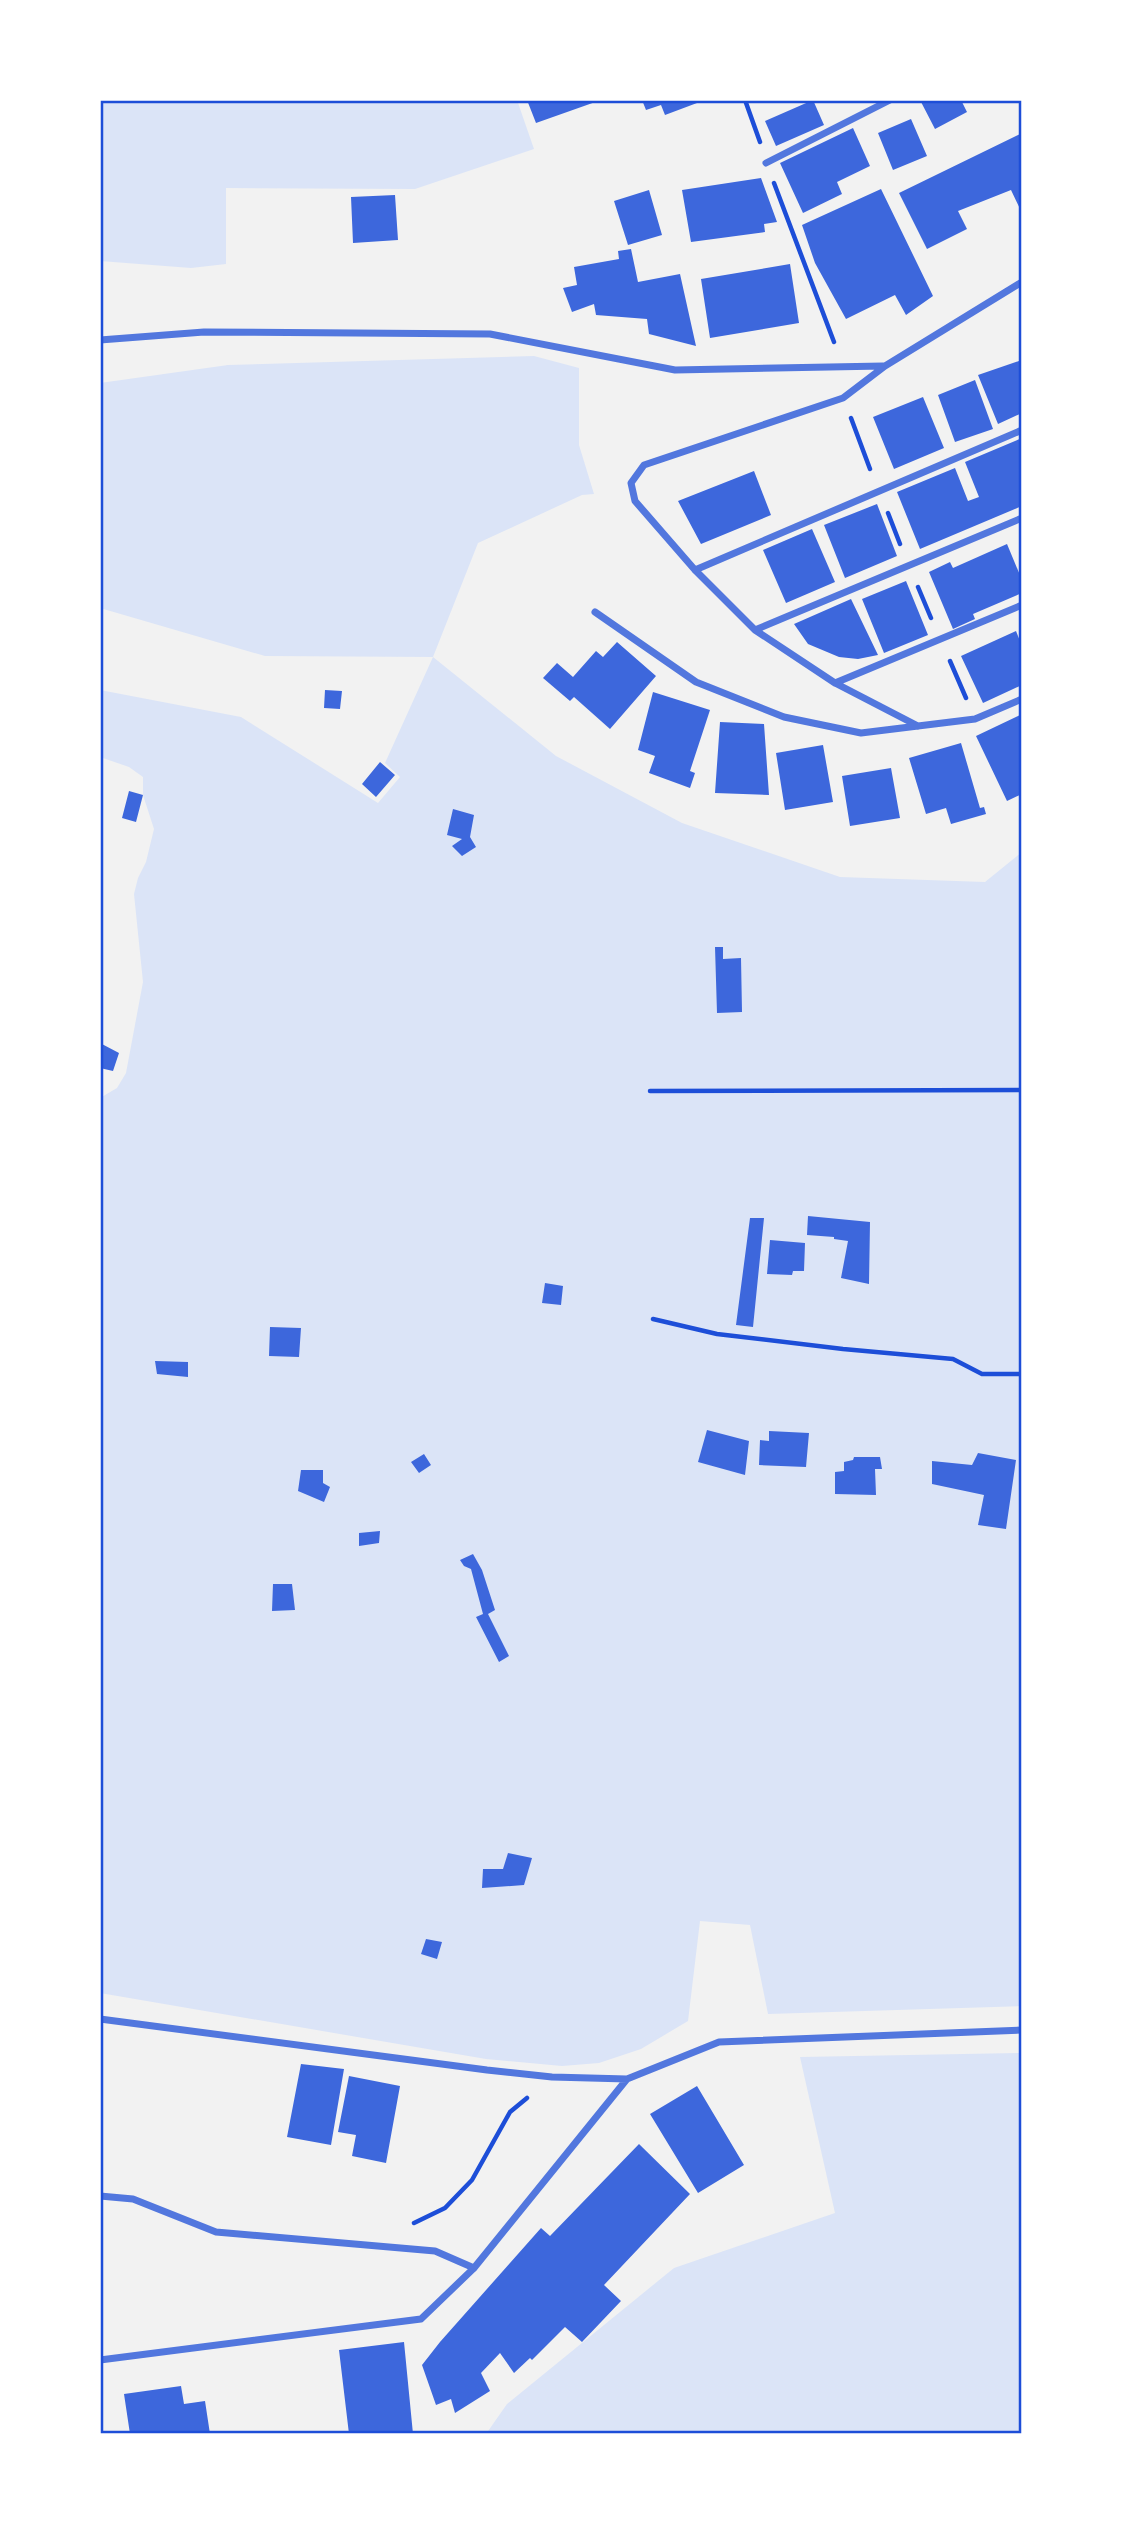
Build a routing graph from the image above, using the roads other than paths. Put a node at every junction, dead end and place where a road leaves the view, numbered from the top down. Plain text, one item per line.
1 (890, 100) edge
2 (766, 163) road end
3 (1022, 282) edge
4 (100, 340) edge
5 (885, 366) junction
6 (1022, 429) edge
7 (1022, 518) edge
8 (695, 570) junction
9 (1022, 604) edge
10 (595, 612) dead end
11 (755, 630) junction
12 (835, 683) junction
13 (1022, 699) edge
14 (918, 726) junction
15 (100, 2019) edge
16 (1022, 2030) edge
17 (626, 2079) junction
18 (100, 2196) edge
19 (474, 2269) junction
20 (100, 2360) edge

1 - 2 street
3 - 5 street
4 - 5 street
5 - 8 street
6 - 8 street
7 - 11 street
8 - 11 street
9 - 12 street
10 - 14 street
11 - 12 street
12 - 14 street
13 - 14 street
15 - 17 street
16 - 17 street
17 - 19 street
18 - 19 street
19 - 20 street

